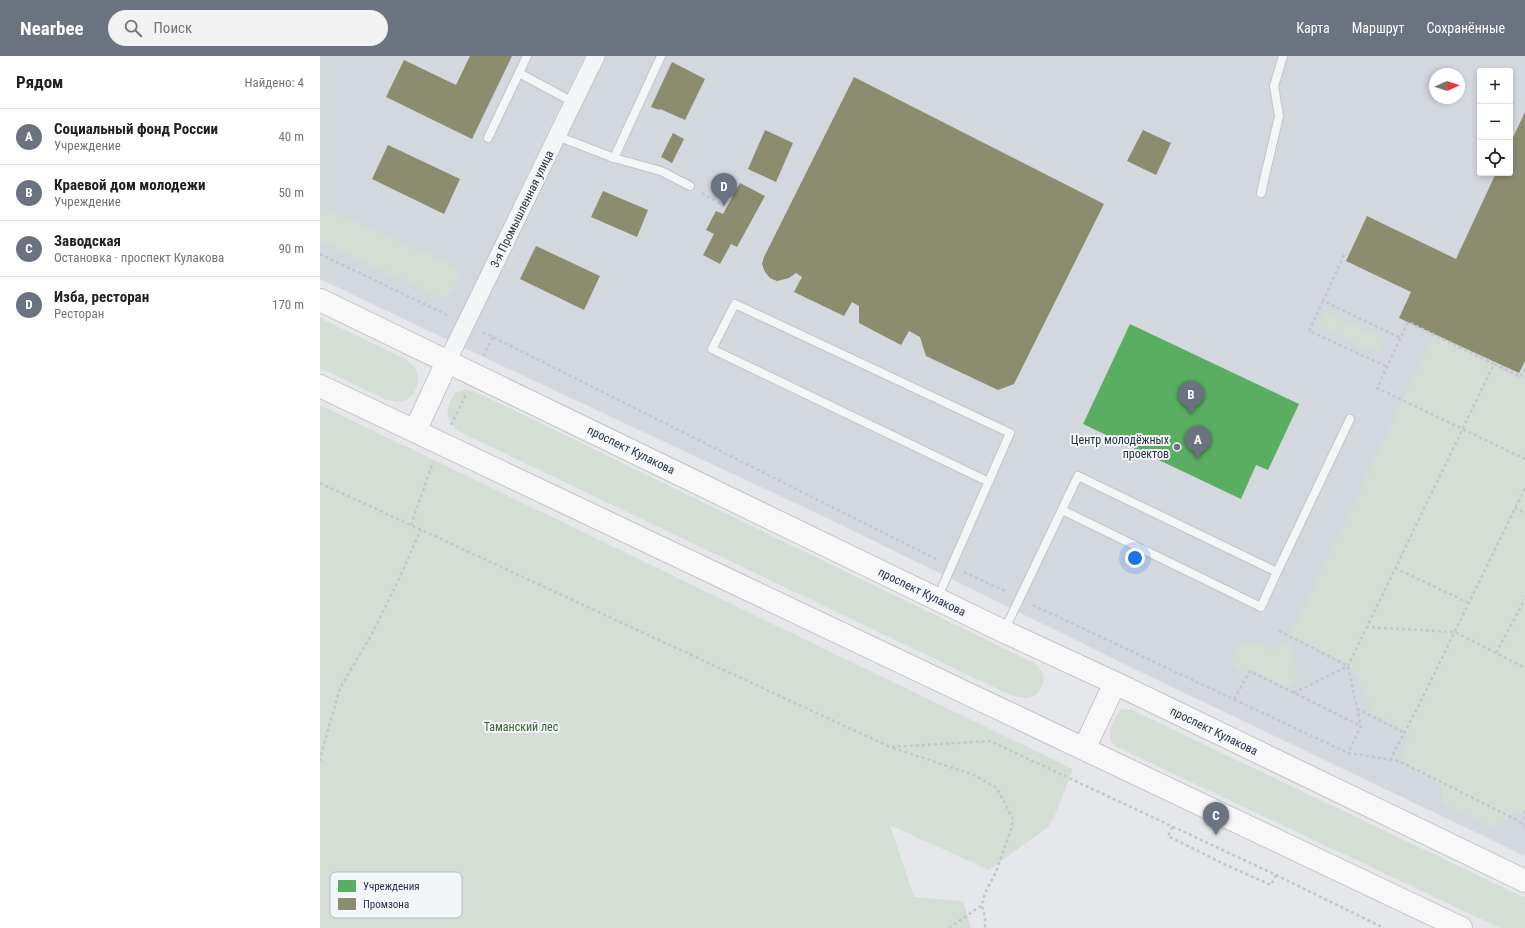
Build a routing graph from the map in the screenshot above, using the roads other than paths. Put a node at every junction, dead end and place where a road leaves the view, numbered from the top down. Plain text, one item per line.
1 (527, 56) edge
2 (596, 56) edge
3 (661, 56) edge
4 (1283, 56) edge
5 (519, 73) junction
6 (573, 102) junction
7 (557, 136) junction
8 (488, 138) dead end
9 (614, 158) junction
10 (690, 186) road end
11 (1261, 193) dead end
12 (320, 300) edge
13 (447, 362) junction
14 (320, 386) edge
15 (1350, 419) dead end
16 (415, 431) junction
17 (989, 482) junction
18 (1062, 510) junction
19 (1277, 572) junction
20 (937, 599) junction
21 (1004, 632) junction
22 (1115, 683) junction
23 (1084, 749) junction
24 (1525, 881) edge
25 (1461, 928) edge

1 - 5 lane
2 - 6 street, 3-я Промышленная улица
3 - 9 lane
4 - 11 lane
5 - 6 lane
5 - 8 lane
6 - 7 street, 3-я Промышленная улица
7 - 9 lane
7 - 13 street, 3-я Промышленная улица
9 - 10 lane
12 - 13 main road, проспект Кулакова
13 - 16 main road
13 - 20 main road, проспект Кулакова
14 - 16 main road
15 - 19 lane
16 - 23 main road
17 - 17 lane
17 - 20 lane
18 - 19 lane
18 - 19 lane
18 - 21 lane
20 - 21 main road, проспект Кулакова
21 - 22 main road, проспект Кулакова
22 - 23 main road
22 - 24 main road, проспект Кулакова
23 - 25 main road

